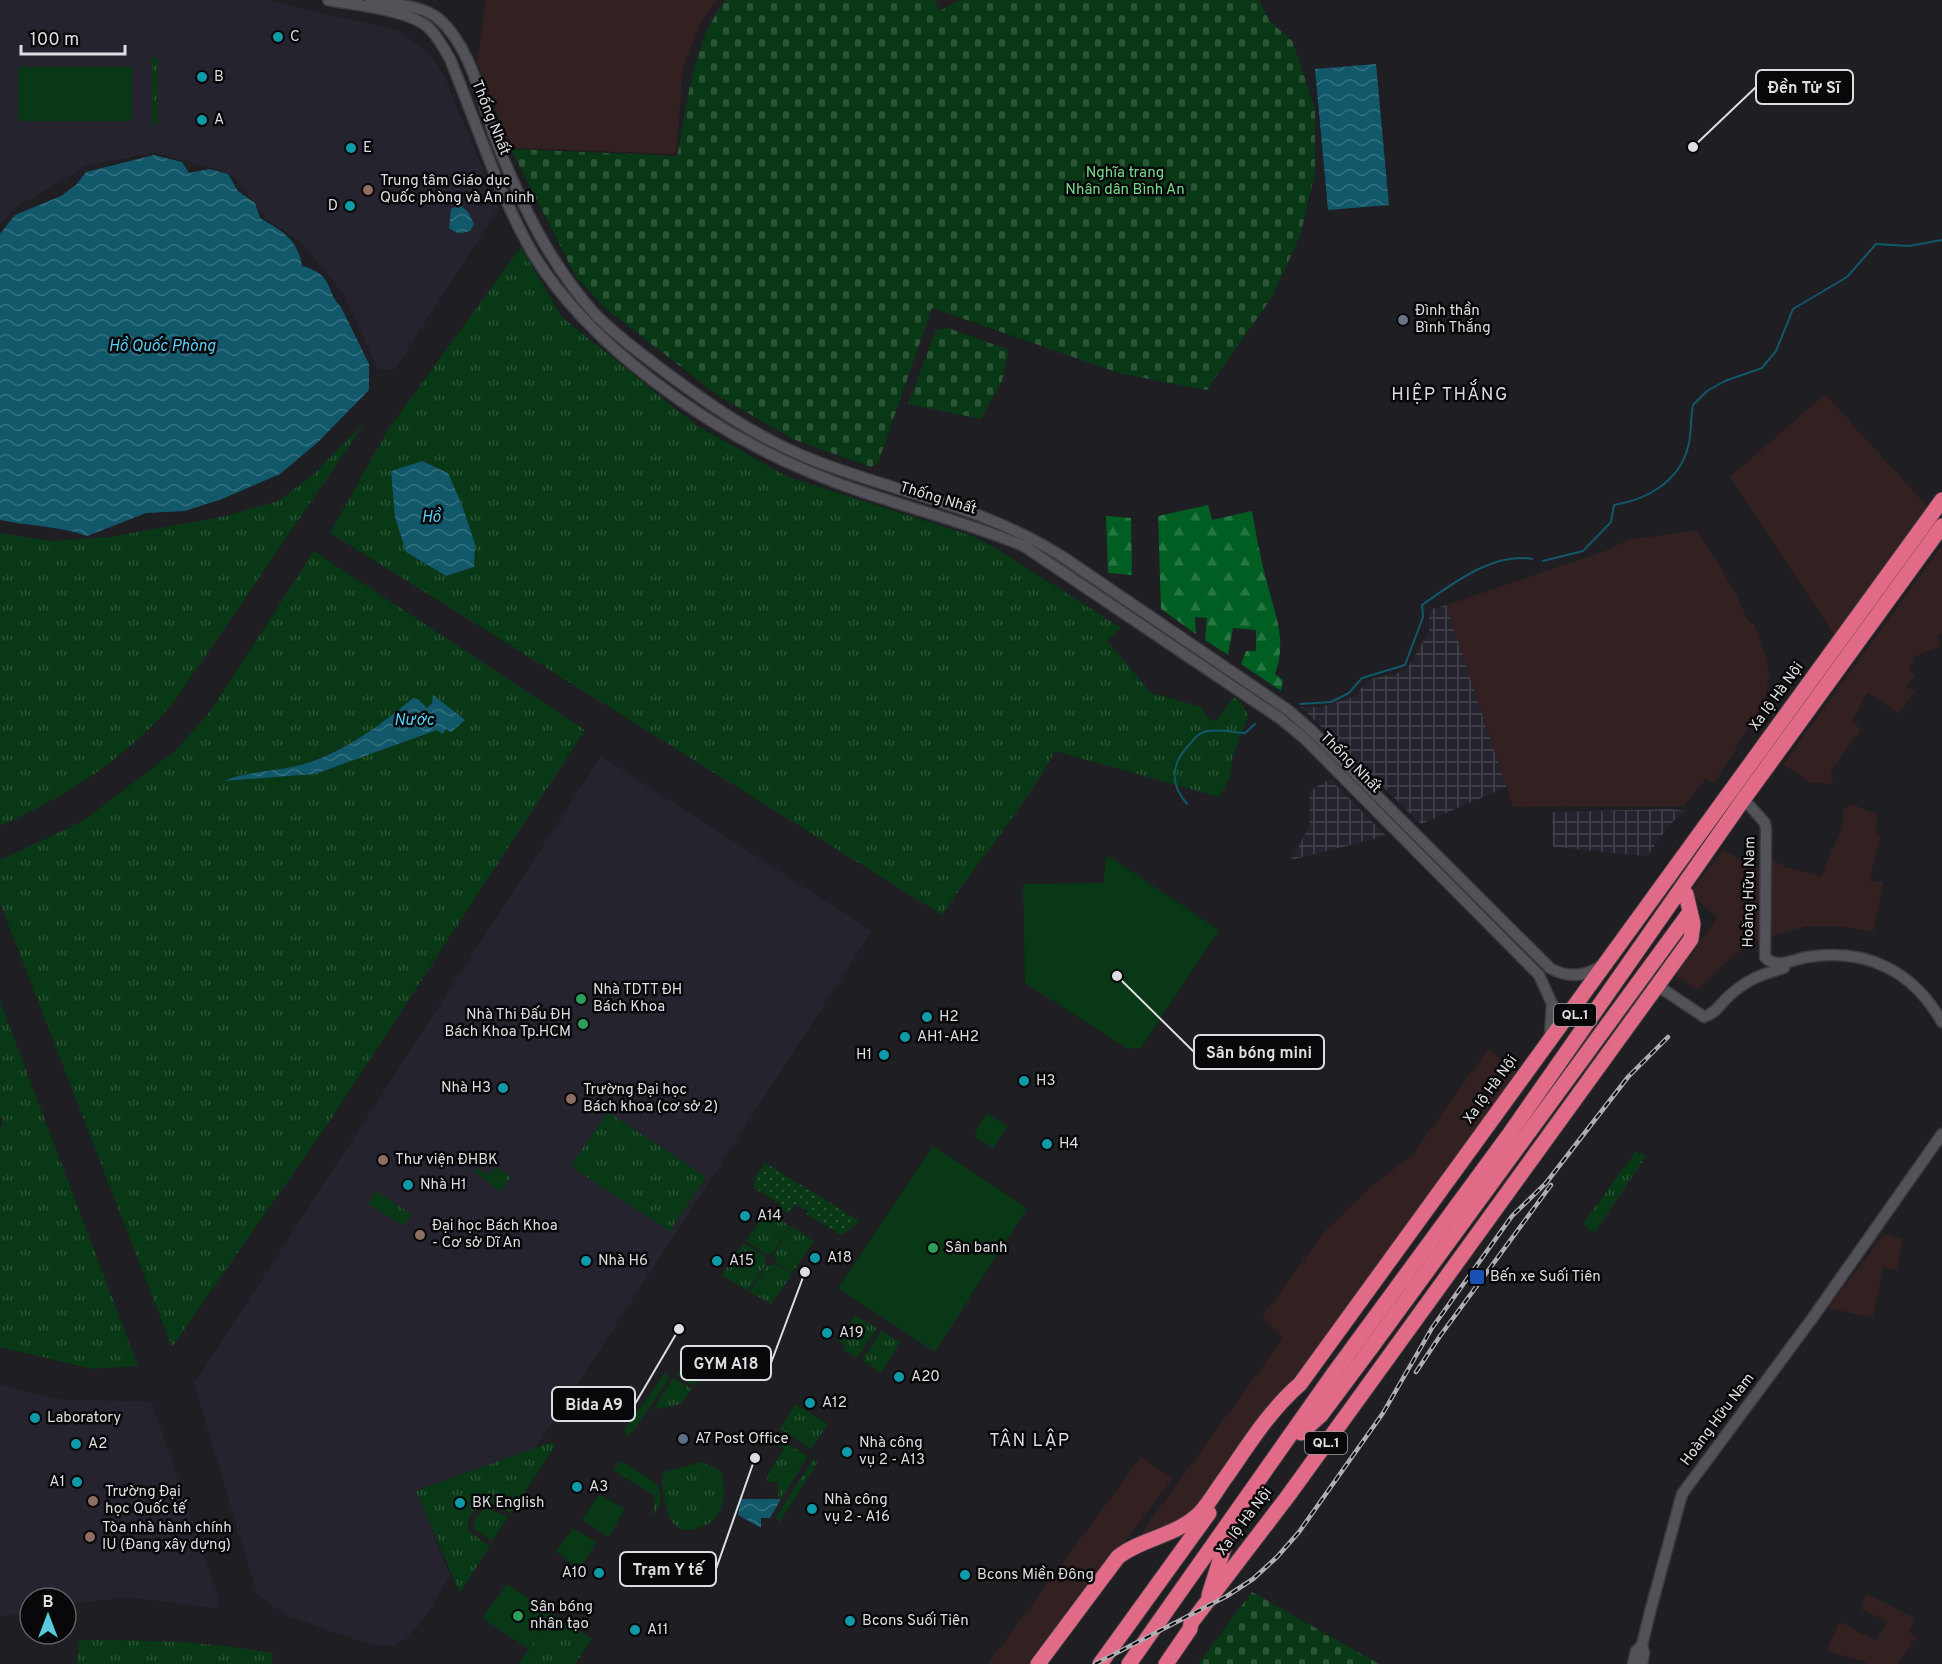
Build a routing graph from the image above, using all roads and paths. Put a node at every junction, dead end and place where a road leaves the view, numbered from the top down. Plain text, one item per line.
1 (328, 0) edge
2 (371, 0) edge
3 (452, 33) junction
4 (440, 41) junction
5 (879, 481) junction
6 (876, 496) junction
7 (1942, 500) edge
8 (1942, 510) edge
9 (1942, 526) edge
10 (1936, 544) edge
11 (1900, 562) junction
12 (1309, 735) junction
13 (1747, 803) junction
14 (1714, 819) junction
15 (1683, 892) junction
16 (1691, 918) junction
17 (1608, 960) junction
18 (1537, 964) junction
19 (1658, 986) junction
20 (1634, 1006) dead end
21 (1578, 1007) junction
22 (1942, 1022) edge
23 (1942, 1032) edge
24 (1547, 1044) junction
25 (1586, 1073) dead end
26 (1576, 1087) dead end
27 (1507, 1105) junction
28 (1942, 1134) edge
29 (1942, 1142) edge
30 (1511, 1176) dead end
31 (1869, 1238) junction
32 (1398, 1332) dead end
33 (1362, 1348) junction
34 (1383, 1364) junction
35 (1358, 1387) dead end
36 (1234, 1515) junction
37 (1206, 1518) junction
38 (1267, 1521) junction
39 (1135, 1549) junction
40 (1206, 1604) junction
41 (1191, 1623) junction
42 (1642, 1645) junction
43 (1042, 1663) edge
44 (1100, 1664) edge
45 (1129, 1664) edge
46 (1156, 1664) edge
47 (1166, 1664) edge
48 (1633, 1664) edge
49 (1642, 1664) edge

1 - 4 main road, Thống Nhất
2 - 3 main road, Thống Nhất
3 - 4 main road
3 - 5 main road, Thống Nhất
4 - 6 main road, Thống Nhất
5 - 6 main road
5 - 12 main road, Thống Nhất
6 - 12 main road, Thống Nhất
7 - 11 highway, Xa lộ Hà Nội / QL.1
8 - 11 highway, Xa lộ Hà Nội / QL.1
9 - 10 highway, Xa lộ Hà Nội / QL.1
10 - 13 highway, Xa lộ Hà Nội / QL.1
11 - 14 highway, Xa lộ Hà Nội / QL.1
12 - 18 main road, Thống Nhất
13 - 15 highway, Xa lộ Hà Nội / QL.1
13 - 22 main road, Hoàng Hữu Nam
14 - 17 highway, Xa lộ Hà Nội / QL.1
14 - 21 highway, Xa lộ Hà Nội / QL.1
15 - 16 highway
15 - 33 highway, Xa lộ Hà Nội / QL.1
16 - 19 highway, Xa lộ Hà Nội / QL.1
16 - 20 highway
16 - 33 highway, Xa lộ Hà Nội / QL.1
17 - 18 main road, Thống Nhất
17 - 21 highway, Xa lộ Hà Nội / QL.1
18 - 24 main road, Thống Nhất
19 - 23 main road
19 - 34 highway, Xa lộ Hà Nội / QL.1
21 - 24 highway, Xa lộ Hà Nội / QL.1
21 - 27 highway, Xa lộ Hà Nội / QL.1
24 - 27 highway, Xa lộ Hà Nội / QL.1
25 - 26 highway
27 - 37 highway, Xa lộ Hà Nội / QL.1
27 - 39 highway, Xa lộ Hà Nội / QL.1
28 - 31 main road, Hoàng Hữu Nam
29 - 31 main road, Hoàng Hữu Nam
30 - 32 highway
31 - 42 main road, Hoàng Hữu Nam
33 - 34 highway
33 - 36 highway, Xa lộ Hà Nội / QL.1
34 - 38 highway, Xa lộ Hà Nội / QL.1
35 - 38 highway, QL.1
36 - 40 highway, QL.1
36 - 45 highway, Xa lộ Hà Nội / QL.1
37 - 39 highway, Xa lộ Hà Nội / QL.1
37 - 44 highway, Xa lộ Hà Nội / QL.1
38 - 40 highway, Xa lộ Hà Nội / QL.1
39 - 43 highway, Xa lộ Hà Nội / QL.1
40 - 41 highway, Xa lộ Hà Nội / QL.1
41 - 46 highway, Xa lộ Hà Nội / QL.1
41 - 47 highway, Xa lộ Hà Nội / QL.1
42 - 48 main road, Hoàng Hữu Nam
42 - 49 main road, Hoàng Hữu Nam

